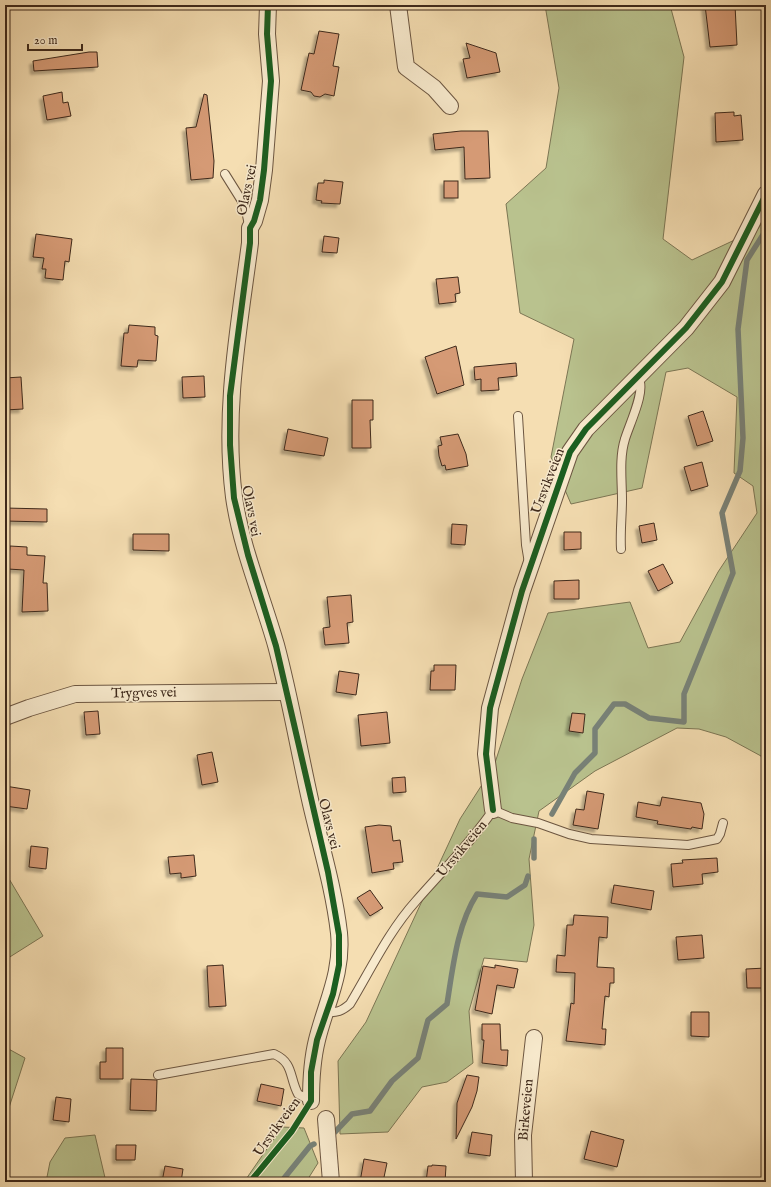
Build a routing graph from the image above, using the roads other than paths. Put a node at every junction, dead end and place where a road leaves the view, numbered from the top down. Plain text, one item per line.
1 (268, 5) edge
2 (398, 5) edge
3 (450, 106) dead end
4 (225, 174) dead end
5 (766, 194) edge
6 (250, 228) junction
7 (638, 378) junction
8 (518, 416) dead end
9 (621, 549) dead end
10 (530, 567) junction
11 (286, 692) junction
12 (5, 717) edge
13 (492, 810) junction
14 (723, 823) dead end
15 (326, 1012) junction
16 (534, 1038) dead end
17 (158, 1075) dead end
18 (311, 1101) joint
19 (326, 1119) dead end
20 (331, 1182) edge
21 (524, 1182) edge

1 - 6 street, Olavs vei
2 - 3 street
4 - 6 lane
5 - 7 street, Ursvikveien
6 - 11 street, Olavs vei
7 - 9 lane
7 - 10 street, Ursvikveien
8 - 10 lane
10 - 13 street, Ursvikveien
11 - 12 street, Trygves vei
11 - 15 street, Olavs vei
13 - 14 lane
13 - 15 lane, Ursvikveien
15 - 18 street, Ursvikveien
16 - 21 street, Birkeveien
17 - 18 lane
19 - 20 street

